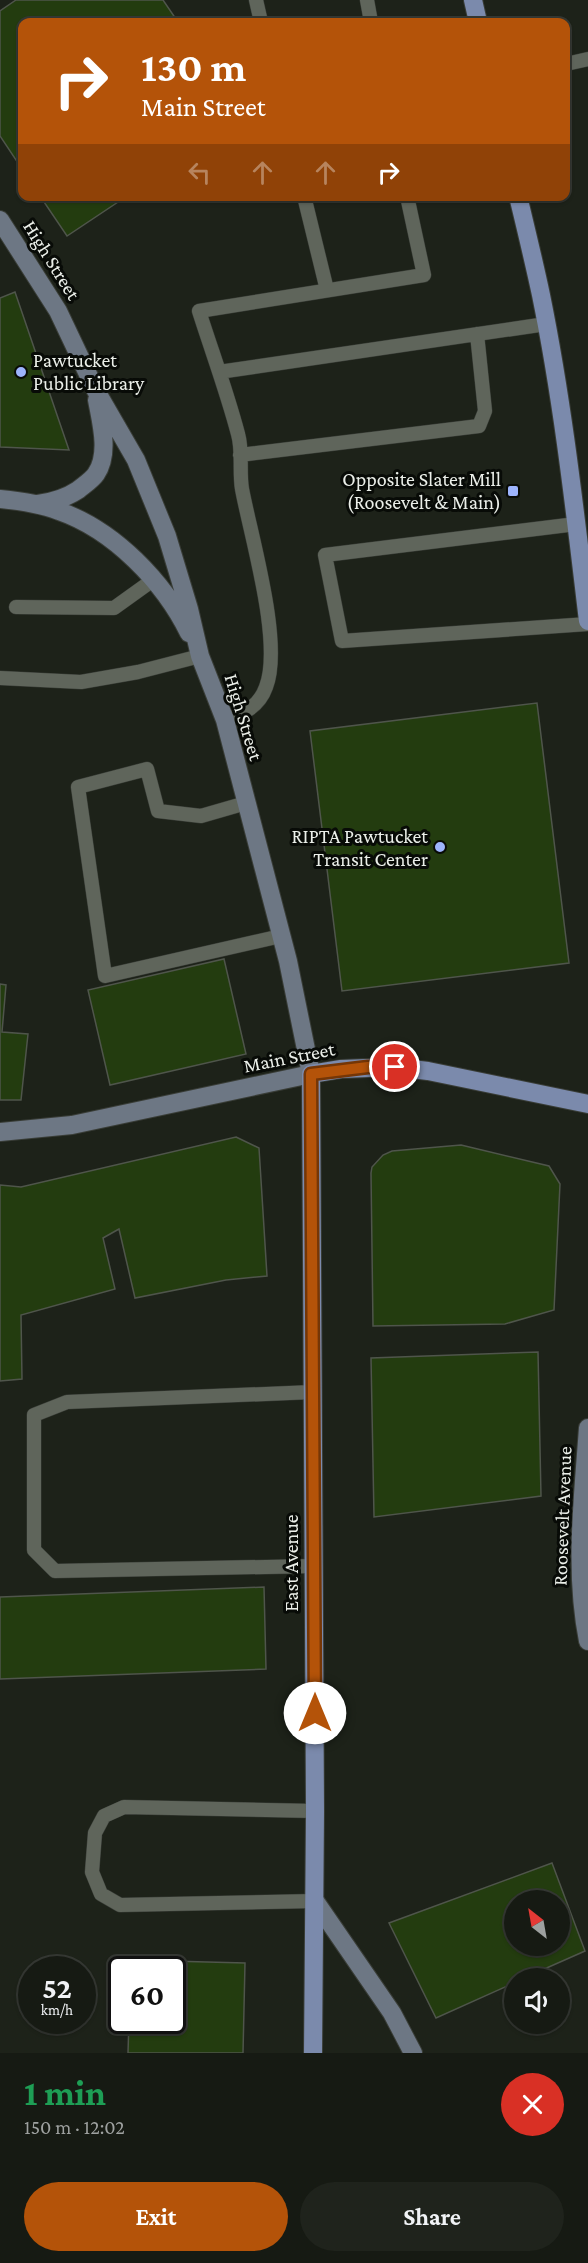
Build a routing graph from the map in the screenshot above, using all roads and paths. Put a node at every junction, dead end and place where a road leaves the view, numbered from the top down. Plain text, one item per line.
1 (256, 0) edge
2 (367, 0) edge
3 (473, 0) edge
4 (260, 18) edge
5 (370, 18) edge
6 (477, 18) edge
7 (588, 59) edge
8 (570, 63) edge
9 (305, 201) edge
10 (408, 201) edge
11 (519, 201) edge
12 (0, 220) edge
13 (327, 290) junction
14 (546, 324) junction
15 (477, 334) junction
16 (219, 372) junction
17 (94, 389) junction
18 (240, 455) junction
19 (0, 499) edge
20 (34, 504) junction
21 (576, 524) junction
22 (153, 580) junction
23 (16, 607) dead end
24 (588, 623) edge
25 (200, 656) junction
26 (0, 678) edge
27 (225, 720) junction
28 (246, 803) junction
29 (281, 936) junction
30 (311, 1074) junction
31 (588, 1104) edge
32 (0, 1132) edge
33 (313, 1392) junction
34 (588, 1428) edge
35 (314, 1566) junction
36 (588, 1641) edge
37 (315, 1811) junction
38 (315, 1901) junction
39 (313, 2053) edge
40 (413, 2053) edge

1 - 4 lane
2 - 5 lane
3 - 6 main road
7 - 8 lane
9 - 13 lane
10 - 13 lane
11 - 14 main road
12 - 17 main road, High Street
13 - 16 lane
14 - 15 lane
14 - 21 main road
15 - 16 lane
15 - 18 lane
16 - 18 lane
17 - 20 main road, High Street
17 - 25 main road, High Street
18 - 27 lane
19 - 20 main road
20 - 22 main road
21 - 24 main road
21 - 24 lane
22 - 23 lane
22 - 25 main road
25 - 26 lane
25 - 27 main road, High Street
27 - 28 main road, High Street
28 - 29 main road, High Street
28 - 29 lane
29 - 30 main road, High Street
30 - 31 main road, Main Street
30 - 32 main road, Main Street
30 - 33 main road, East Avenue
33 - 35 main road, East Avenue
33 - 35 lane
34 - 36 main road, Roosevelt Avenue
35 - 37 main road, East Avenue
37 - 38 main road, East Avenue
37 - 38 lane
38 - 39 main road, East Avenue
38 - 40 main road

